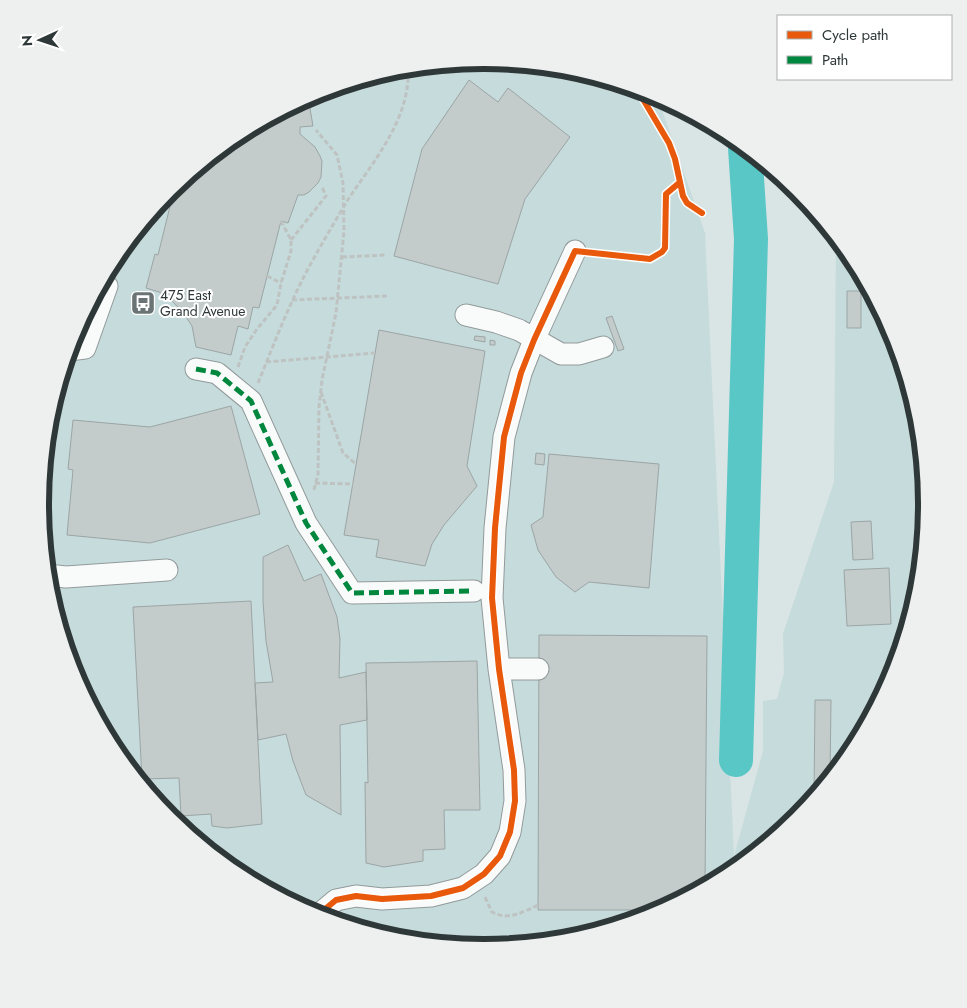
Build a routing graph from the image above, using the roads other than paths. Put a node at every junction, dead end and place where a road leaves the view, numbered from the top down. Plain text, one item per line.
1 (576, 251) dead end
2 (106, 289) edge
3 (466, 315) dead end
4 (534, 340) junction
5 (603, 347) dead end
6 (78, 349) edge
7 (196, 369) dead end
8 (167, 570) dead end
9 (55, 576) edge
10 (474, 591) dead end
11 (538, 668) dead end
12 (500, 669) junction
13 (325, 909) edge

1 - 4 street
2 - 6 street
3 - 4 street
4 - 5 street
4 - 12 street
7 - 10 street
8 - 9 street
11 - 12 street
12 - 13 street

